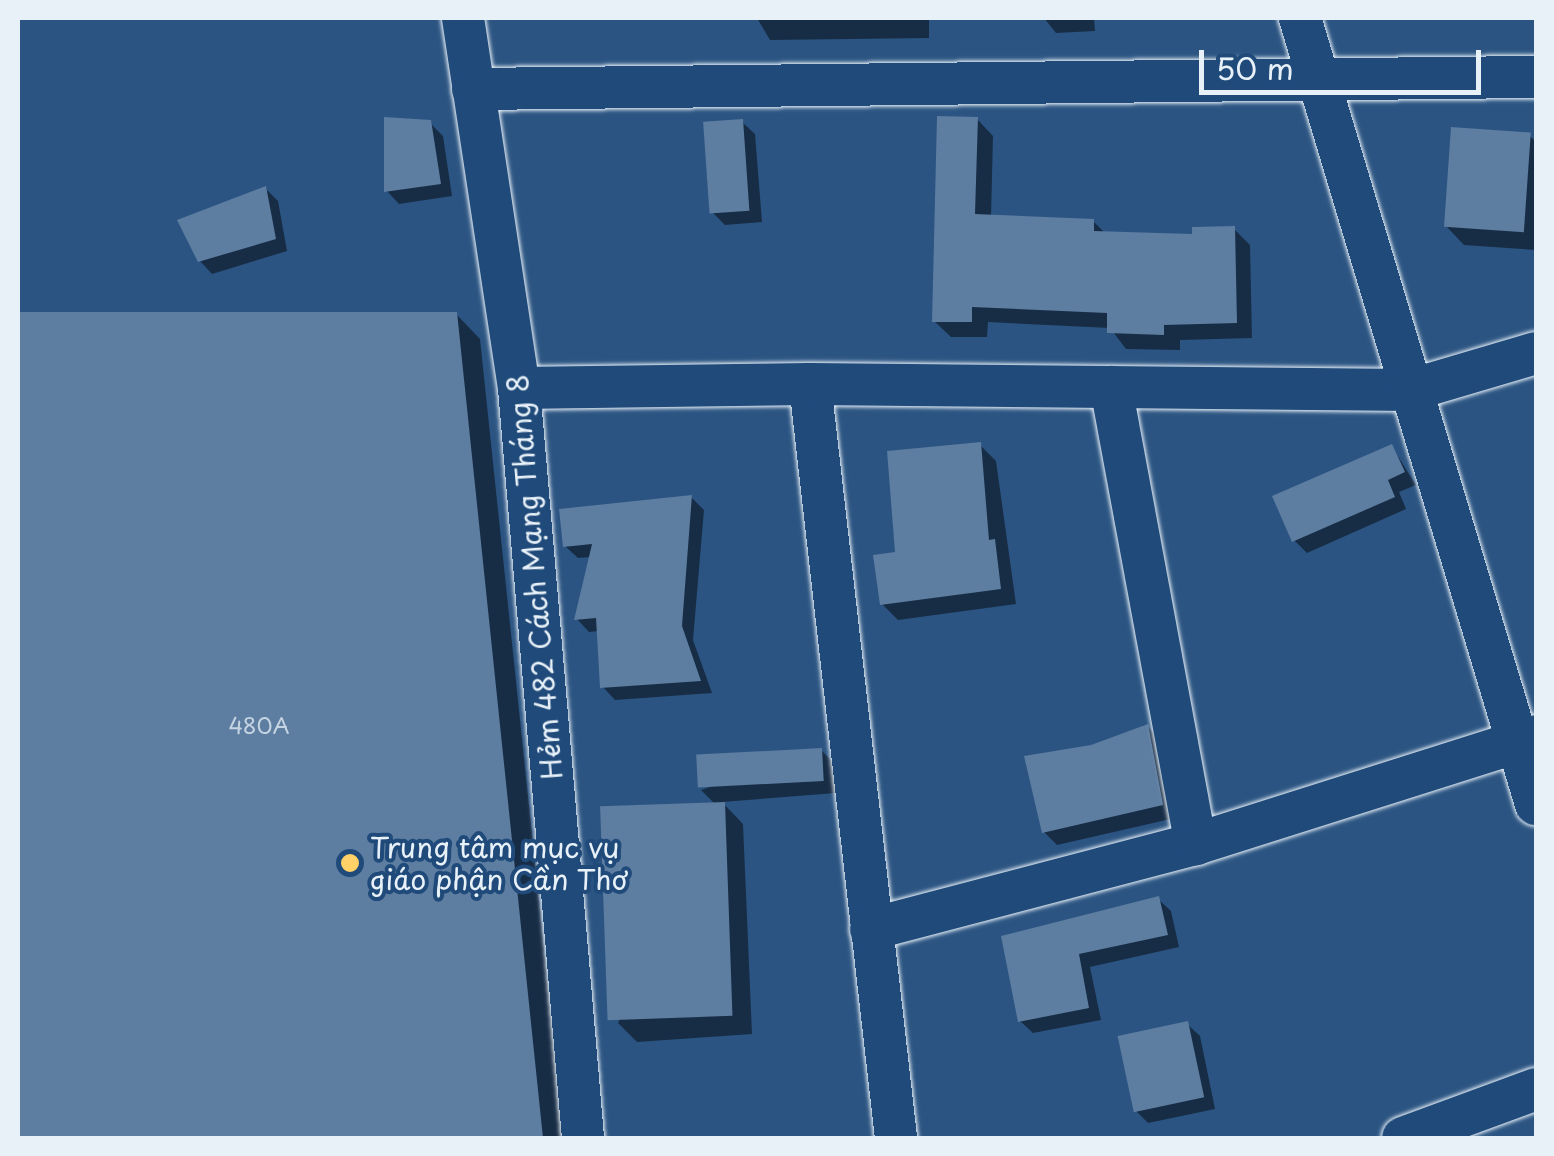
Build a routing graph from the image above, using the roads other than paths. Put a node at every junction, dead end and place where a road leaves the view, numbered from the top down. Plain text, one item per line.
1 (462, 18) edge
2 (1300, 18) edge
3 (1317, 75) junction
4 (1536, 76) edge
5 (473, 89) junction
6 (1536, 353) edge
7 (810, 384) junction
8 (1111, 387) junction
9 (519, 388) junction
10 (1411, 390) junction
11 (1526, 739) edge
12 (1536, 804) edge
13 (1196, 844) junction
14 (871, 928) junction
15 (1536, 1089) edge
16 (583, 1138) edge
17 (896, 1138) edge
18 (1404, 1138) edge

1 - 5 street, Hẻm 482 Cách Mạng Tháng 8
2 - 3 street
3 - 4 street
3 - 5 street
3 - 10 street
5 - 9 street, Hẻm 482 Cách Mạng Tháng 8
6 - 10 street
7 - 8 street
7 - 9 street
7 - 14 street
8 - 10 street
8 - 13 street
9 - 16 street, Hẻm 482 Cách Mạng Tháng 8
10 - 11 street
11 - 12 street
11 - 13 street
13 - 14 street
14 - 17 street
15 - 18 street

